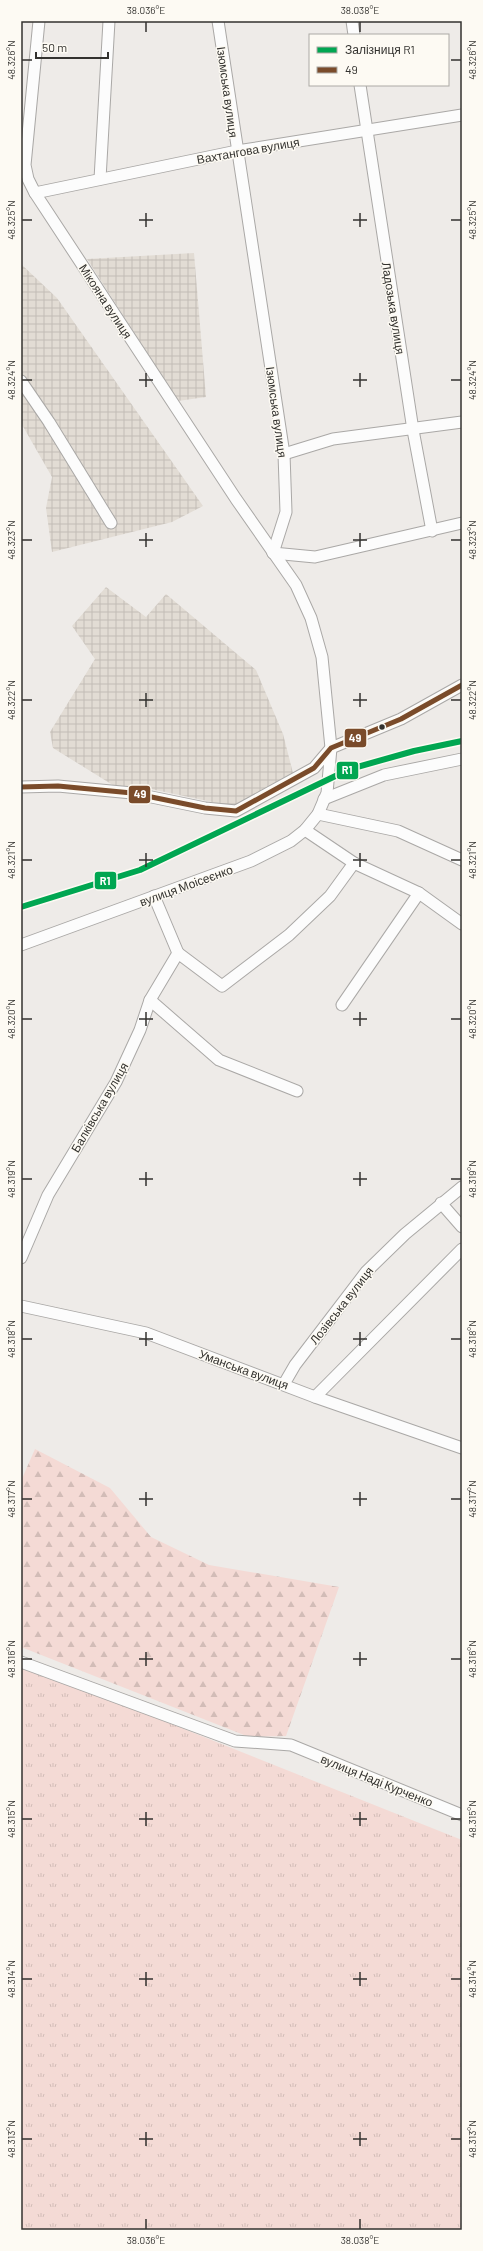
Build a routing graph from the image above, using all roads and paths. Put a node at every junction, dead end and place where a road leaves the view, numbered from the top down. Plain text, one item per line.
1 (39, 21) edge
2 (109, 21) edge
3 (218, 21) edge
4 (352, 21) edge
5 (354, 34) edge
6 (360, 86) edge
7 (462, 115) edge
8 (367, 131) junction
9 (237, 150) junction
10 (25, 165) junction
11 (100, 178) junction
12 (21, 185) edge
13 (35, 193) junction
14 (21, 381) edge
15 (462, 422) edge
16 (413, 430) junction
17 (284, 454) junction
18 (111, 523) dead end
19 (462, 524) edge
20 (432, 531) junction
21 (273, 553) junction
22 (462, 685) edge
23 (331, 748) junction
24 (462, 759) edge
25 (21, 787) edge
26 (326, 796) junction
27 (318, 814) junction
28 (305, 830) junction
29 (462, 860) edge
30 (354, 863) junction
31 (419, 893) junction
32 (154, 896) junction
33 (462, 924) edge
34 (21, 945) edge
35 (178, 953) junction
36 (150, 1000) junction
37 (342, 1005) dead end
38 (297, 1091) dead end
39 (462, 1187) edge
40 (441, 1203) junction
41 (462, 1227) edge
42 (462, 1250) edge
43 (21, 1258) edge
44 (21, 1306) edge
45 (284, 1384) junction
46 (315, 1396) junction
47 (462, 1448) edge
48 (21, 1662) edge
49 (462, 1815) edge

1 - 10 street, Мікояна вулиця
2 - 11 street
3 - 9 street, Ізюмська вулиця
4 - 5 street
6 - 8 street, Ладозька вулиця
7 - 8 street, Вахтангова вулиця
8 - 9 street, Вахтангова вулиця
8 - 16 street, Ладозька вулиця
9 - 11 street, Вахтангова вулиця
9 - 17 street, Ізюмська вулиця
10 - 12 street
10 - 13 street, Мікояна вулиця
11 - 13 street, Вахтангова вулиця
13 - 21 street, Мікояна вулиця
14 - 18 street
15 - 16 street
16 - 17 street
16 - 20 street, Ладозька вулиця
17 - 21 street, Ізюмська вулиця
19 - 20 street
20 - 21 street
21 - 23 street
22 - 23 street
23 - 25 street
23 - 26 street
24 - 26 street
26 - 27 street, вулиця Моісеєнко
27 - 28 street, вулиця Моісеєнко
27 - 29 street
28 - 30 street
28 - 32 street, вулиця Моісеєнко
30 - 31 street
30 - 35 street
31 - 33 street
31 - 37 street
32 - 34 street, вулиця Моісеєнко
32 - 35 street
35 - 36 street, Балківська вулиця
36 - 38 street
36 - 43 street, Балківська вулиця
39 - 40 street, Лозівська вулиця
40 - 41 street
40 - 45 street, Лозівська вулиця
42 - 46 street
44 - 45 street, Уманська вулиця
45 - 46 street, Уманська вулиця
46 - 47 street, Уманська вулиця
48 - 49 street, вулиця Наді Курченко

